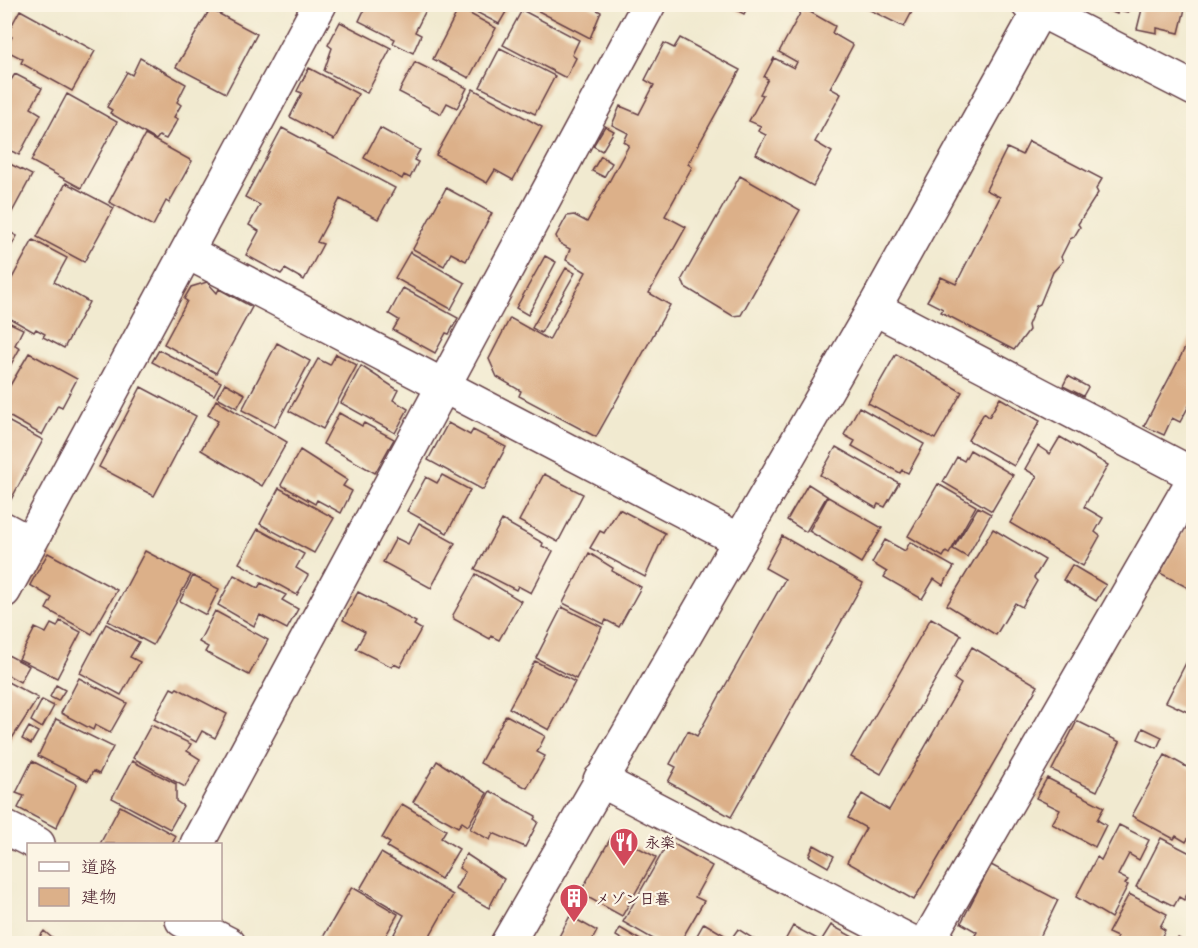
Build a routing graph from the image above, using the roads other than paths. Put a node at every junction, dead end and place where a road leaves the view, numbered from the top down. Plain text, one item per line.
1 (320, 4) edge
2 (649, 4) edge
3 (1037, 7) edge
4 (1194, 89) edge
5 (187, 252) junction
6 (874, 308) junction
7 (444, 387) junction
8 (1194, 477) edge
9 (17, 536) edge
10 (739, 540) junction
11 (4, 591) edge
12 (600, 780) junction
13 (4, 827) edge
14 (36, 843) edge
15 (197, 843) edge
16 (184, 921) edge
17 (229, 944) edge
18 (507, 944) edge
19 (915, 944) edge
20 (926, 944) edge

1 - 5 street
2 - 7 street
3 - 4 street
3 - 6 street
5 - 7 street
5 - 9 street
6 - 8 street
6 - 10 street
7 - 10 street
7 - 15 street
8 - 20 street
9 - 11 street
10 - 12 street
12 - 18 street
12 - 19 street
13 - 14 street
16 - 17 street

